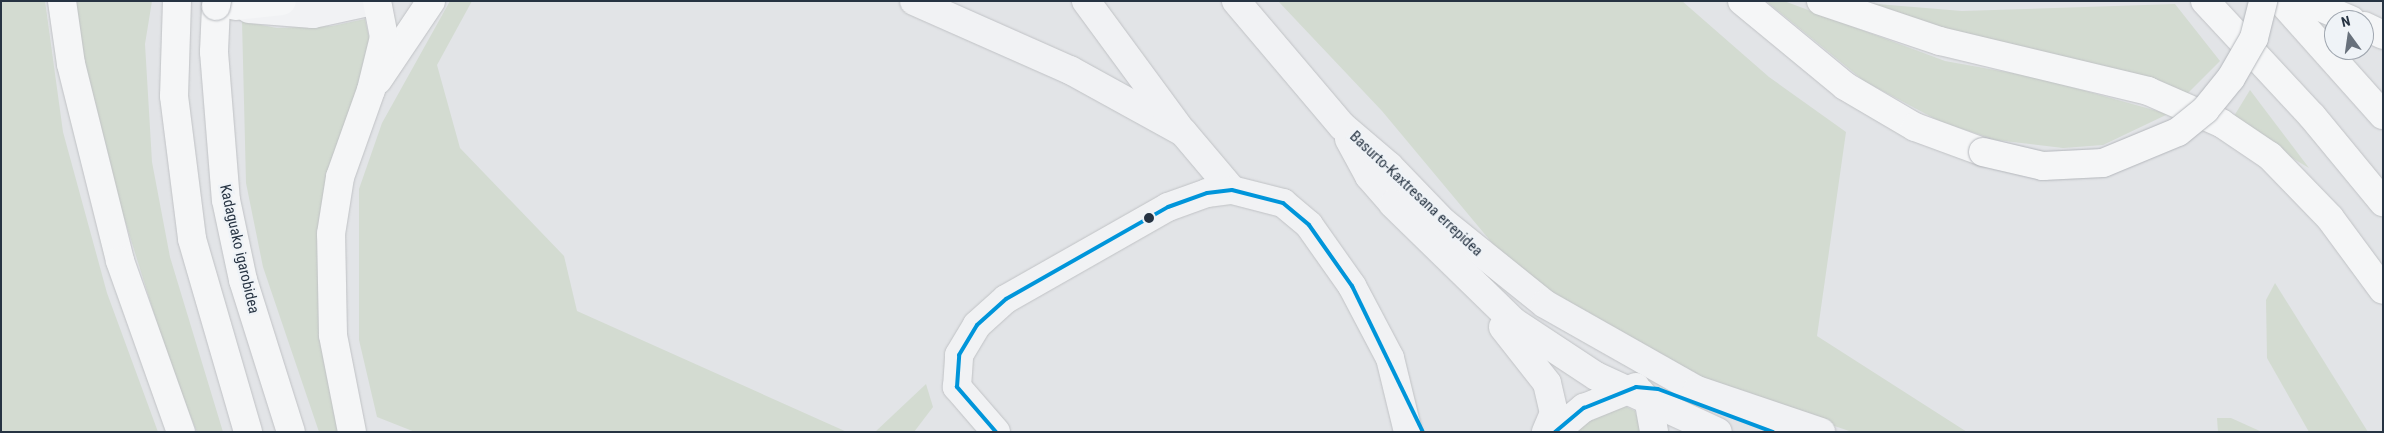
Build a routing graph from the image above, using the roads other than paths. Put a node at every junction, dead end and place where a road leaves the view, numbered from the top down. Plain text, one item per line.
1 (62, 1) edge
2 (177, 1) edge
3 (282, 1) edge
4 (373, 1) edge
5 (377, 1) edge
6 (432, 1) edge
7 (914, 1) edge
8 (1086, 1) edge
9 (1236, 1) edge
10 (1742, 1) edge
11 (1821, 1) edge
12 (2205, 1) edge
13 (2263, 1) edge
14 (2281, 1) edge
15 (2306, 1) edge
16 (221, 4) edge
17 (2327, 10) edge
18 (372, 90) junction
19 (2383, 115) edge
20 (1342, 126) junction
21 (1182, 132) junction
22 (1232, 190) junction
23 (2383, 202) edge
24 (1445, 257) junction
25 (1526, 290) junction
26 (2383, 290) edge
27 (1401, 391) junction
28 (1636, 393) junction
29 (181, 432) edge
30 (248, 432) edge
31 (291, 432) edge
32 (352, 432) edge
33 (996, 432) edge
34 (1408, 432) edge
35 (1423, 432) edge
36 (1546, 432) edge
37 (1555, 432) edge
38 (1654, 432) edge
39 (1718, 432) edge
40 (1774, 432) edge
41 (1821, 432) edge

1 - 29 highway
2 - 30 highway
3 - 16 highway
4 - 16 street
5 - 18 highway
6 - 18 highway
7 - 21 street
8 - 21 street
9 - 20 street
10 - 13 highway, bridge
11 - 26 highway
12 - 23 highway
14 - 19 highway
15 - 17 highway
16 - 31 highway, Kadaguako igarobidea
18 - 32 highway
20 - 24 street, Basurto-Kaxtresana errepidea
20 - 25 street, Basurto-Kaxtresana errepidea
21 - 22 street
22 - 27 street
22 - 33 street
24 - 28 street, Basurto-Kaxtresana errepidea
24 - 36 street
25 - 28 street
25 - 41 street, Basurto-Kaxtresana errepidea
27 - 34 street
27 - 35 street
28 - 37 street
28 - 38 street
28 - 39 street, Basurto-Kaxtresana errepidea
28 - 40 street

